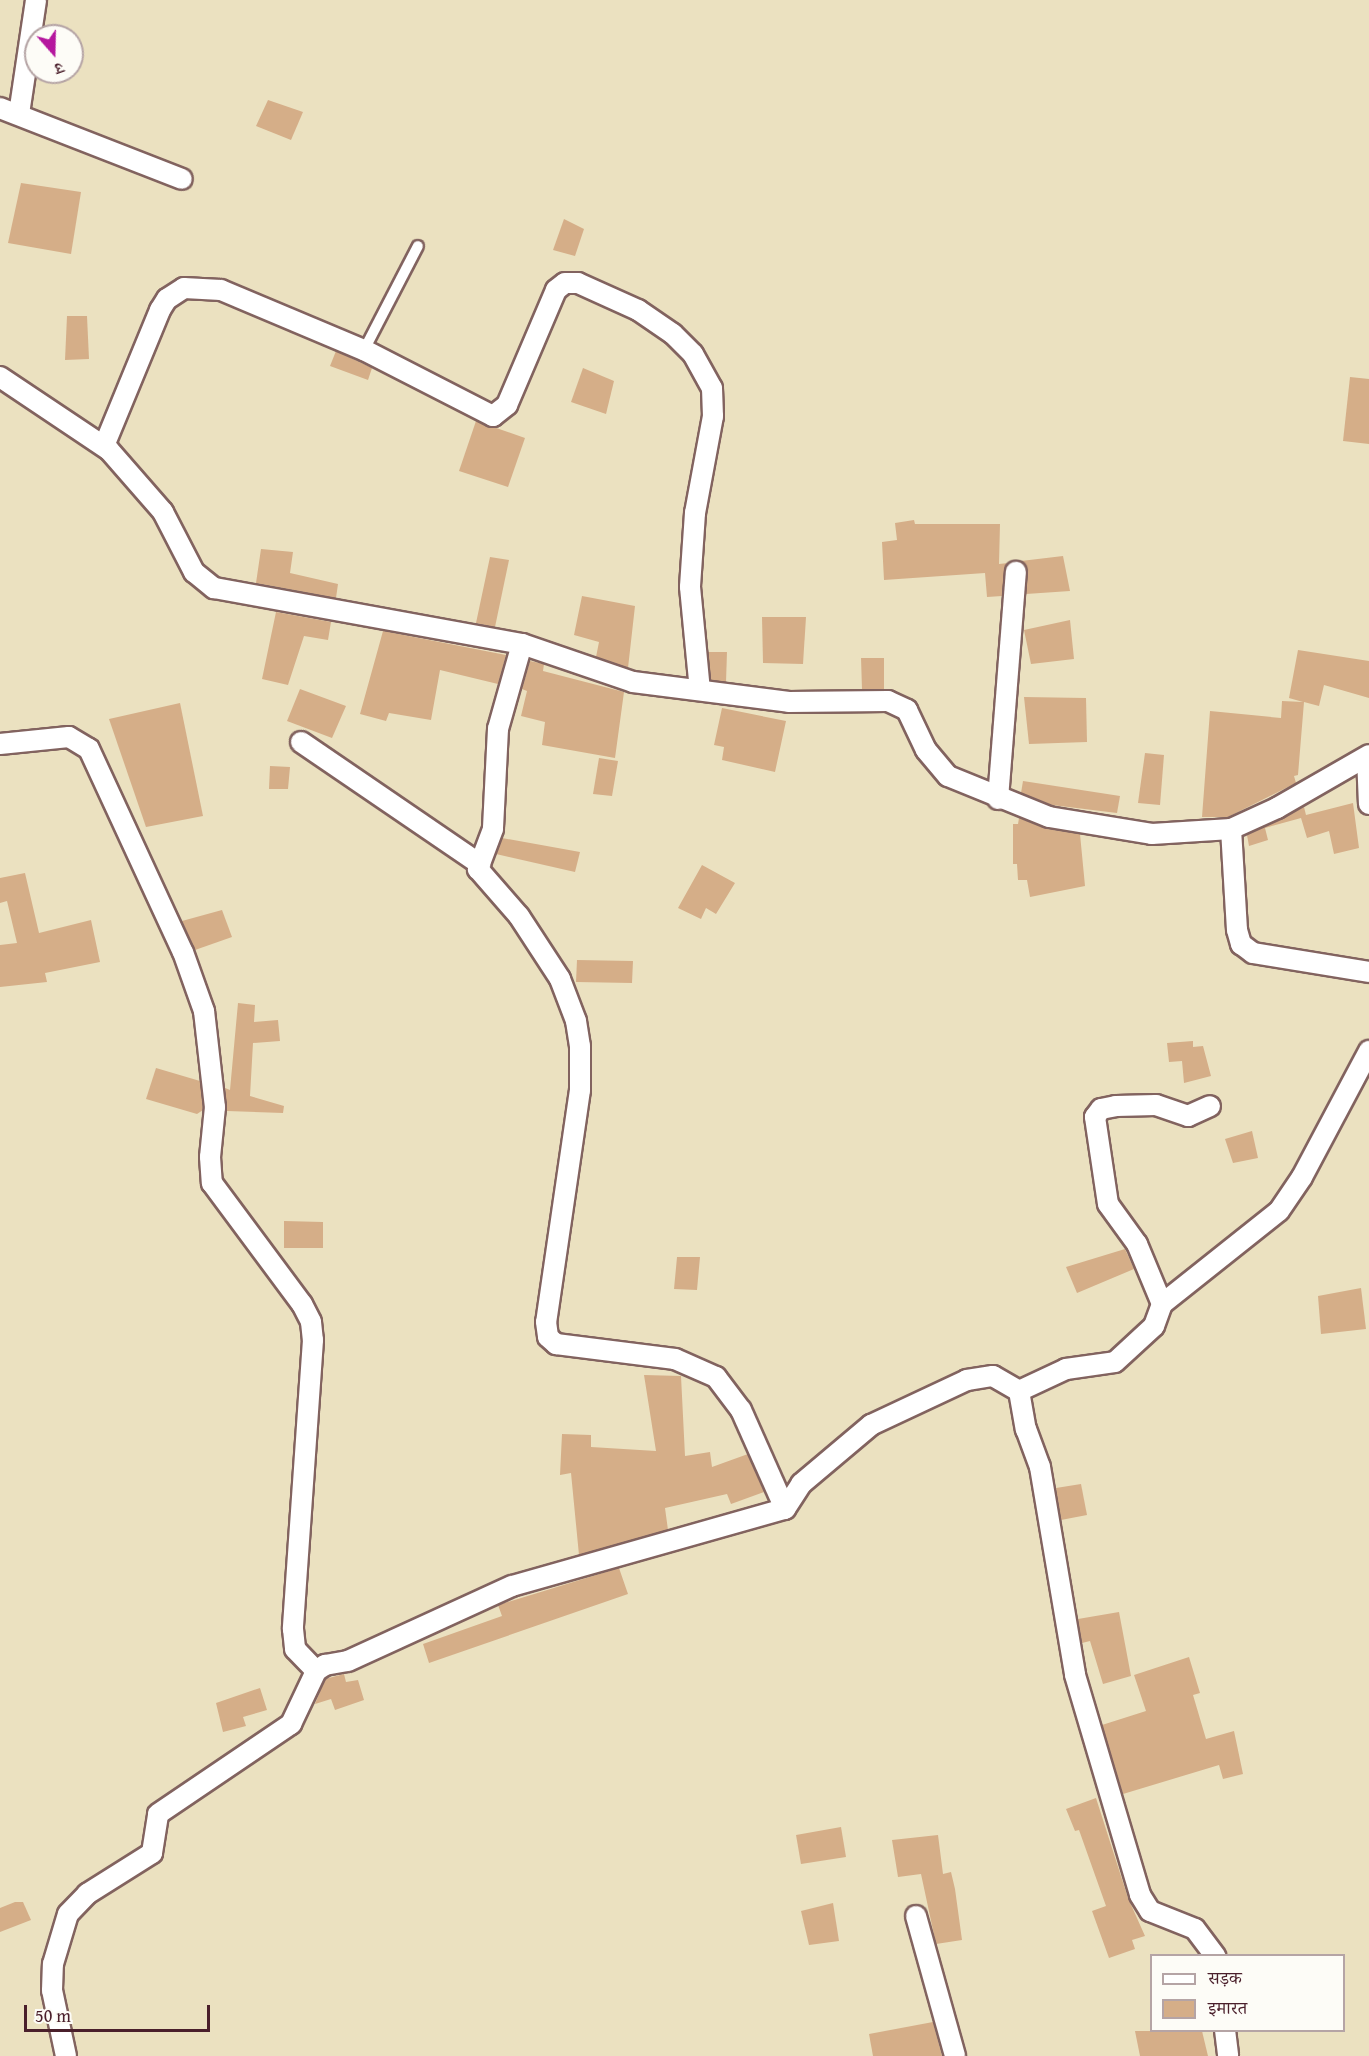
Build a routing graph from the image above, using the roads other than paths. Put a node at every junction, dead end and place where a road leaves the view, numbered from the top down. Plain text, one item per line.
1 (36, 0) edge
2 (0, 108) edge
3 (19, 114) junction
4 (182, 179) dead end
5 (418, 246) dead end
6 (364, 350) junction
7 (0, 377) edge
8 (104, 446) junction
9 (1017, 572) dead end
10 (522, 644) junction
11 (700, 690) junction
12 (301, 742) dead end
13 (0, 744) edge
14 (1368, 756) edge
15 (998, 799) junction
16 (1369, 804) edge
17 (1231, 829) junction
18 (480, 864) junction
19 (1369, 972) edge
20 (1369, 1051) edge
21 (1210, 1106) dead end
22 (1162, 1304) junction
23 (1019, 1391) junction
24 (785, 1509) junction
25 (316, 1671) junction
26 (916, 1916) dead end
27 (1214, 1954) edge
28 (1225, 2032) edge
29 (66, 2056) edge
30 (956, 2056) edge
31 (1228, 2056) edge

1 - 3 street
2 - 3 street
3 - 4 street
5 - 6 lane
6 - 8 street
6 - 11 street
7 - 8 street
8 - 10 street
9 - 15 street
10 - 11 street
10 - 18 street
11 - 15 street
12 - 18 street
13 - 25 street
14 - 16 street
14 - 17 street
15 - 17 street
17 - 19 street
18 - 24 street
20 - 22 street
21 - 22 street
22 - 23 street
23 - 24 street
23 - 27 street
24 - 25 street
25 - 29 street
26 - 30 street
28 - 31 street

